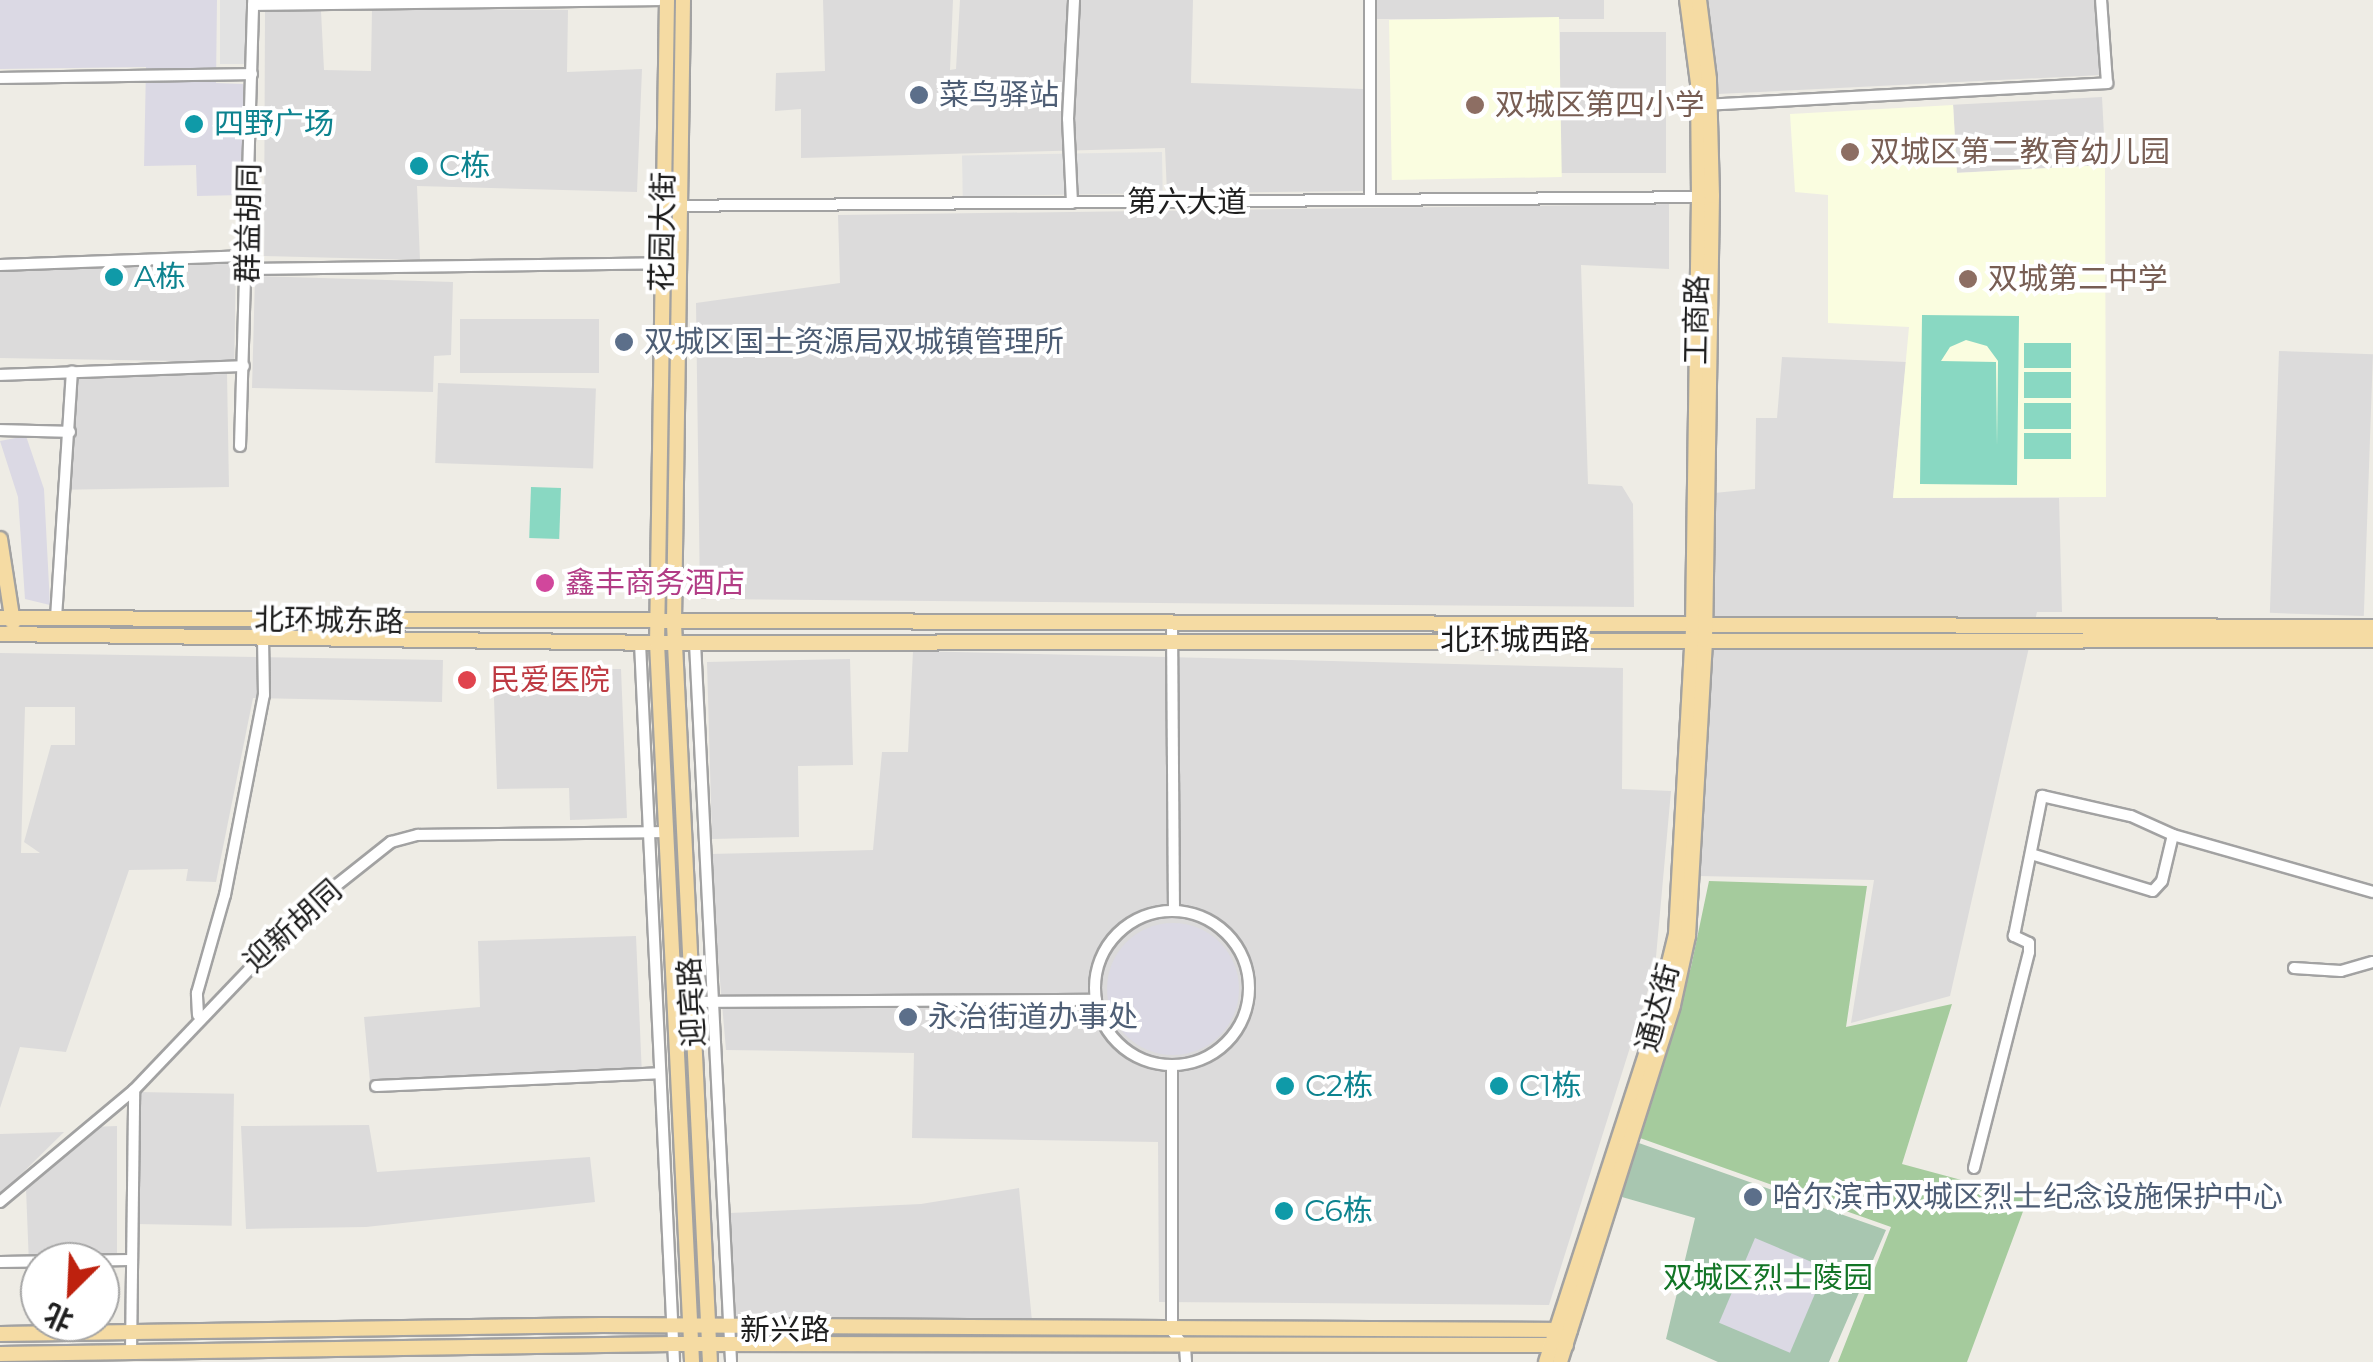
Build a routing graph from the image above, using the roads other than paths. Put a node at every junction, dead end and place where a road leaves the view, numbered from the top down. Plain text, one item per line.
1 (658, 0) edge
2 (666, 0) edge
3 (683, 0) edge
4 (1074, 0) edge
5 (1370, 0) edge
6 (1687, 0) edge
7 (1699, 0) edge
8 (2100, 0) edge
9 (254, 2) edge
10 (252, 74) junction
11 (0, 78) edge
12 (1704, 105) junction
13 (1705, 197) junction
14 (1370, 200) junction
15 (1072, 203) junction
16 (662, 206) junction
17 (681, 206) junction
18 (250, 256) junction
19 (662, 263) junction
20 (0, 265) edge
21 (249, 269) junction
22 (244, 366) junction
23 (72, 372) junction
24 (0, 375) edge
25 (0, 430) edge
26 (70, 432) junction
27 (240, 446) dead end
28 (0, 539) edge
29 (6, 618) edge
30 (56, 618) junction
31 (657, 624) junction
32 (674, 624) junction
33 (2373, 626) edge
34 (1172, 633) junction
35 (1699, 633) junction
36 (7, 634) edge
37 (263, 638) junction
38 (2373, 640) edge
39 (640, 643) junction
40 (657, 643) junction
41 (674, 643) junction
42 (695, 643) junction
43 (649, 832) junction
44 (666, 832) junction
45 (2174, 835) junction
46 (2030, 854) junction
47 (2373, 892) edge
48 (1174, 910) junction
49 (2373, 962) edge
50 (2294, 968) dead end
51 (1096, 1000) junction
52 (684, 1002) junction
53 (709, 1002) junction
54 (198, 1015) junction
55 (679, 1064) junction
56 (1172, 1066) junction
57 (660, 1068) junction
58 (376, 1086) dead end
59 (134, 1090) junction
60 (1974, 1168) dead end
61 (0, 1202) edge
62 (130, 1260) junction
63 (0, 1262) edge
64 (672, 1326) junction
65 (691, 1329) junction
66 (709, 1330) junction
67 (729, 1330) junction
68 (128, 1332) junction
69 (0, 1334) edge
70 (1561, 1338) junction
71 (674, 1344) junction
72 (1181, 1345) edge
73 (131, 1353) junction
74 (0, 1354) edge
75 (692, 1355) edge
76 (710, 1355) edge
77 (731, 1355) edge
78 (674, 1362) edge
79 (1546, 1362) edge
80 (1560, 1362) edge

1 - 9 street
2 - 16 main road, 花园大街
3 - 17 main road, 花园大街
4 - 15 street
5 - 14 street
6 - 12 main road, 工商路
7 - 12 main road, 工商路
8 - 12 street
9 - 10 street, 群益胡同
10 - 11 street
10 - 18 street, 群益胡同
12 - 13 main road, 工商路
13 - 14 street, 第六大道
13 - 35 main road, 工商路
14 - 15 street, 第六大道
15 - 17 street, 第六大道
16 - 17 street, 第六大道
16 - 19 main road, 花园大街
17 - 32 main road, 花园大街
18 - 20 street
18 - 21 street, 群益胡同
19 - 21 street
19 - 31 main road, 花园大街
21 - 22 street, 群益胡同
22 - 23 street
22 - 27 street, 群益胡同
23 - 24 street
23 - 26 street
25 - 26 street
26 - 30 street
28 - 29 main road
29 - 30 main road, 北环城东路
29 - 36 main road
30 - 31 main road, 北环城东路
31 - 32 main road, 北环城西路
31 - 40 main road, 花园大街
32 - 34 main road, 北环城西路
32 - 41 main road, 花园大街
33 - 35 main road, 北环城西路
34 - 35 main road, 北环城西路
34 - 42 main road, 北环城西路
34 - 48 street
35 - 38 main road, 北环城西路
35 - 70 main road, 通达街
36 - 37 main road, 北环城东路
37 - 39 main road, 北环城东路
37 - 54 street
39 - 40 main road, 北环城东路
39 - 43 street
40 - 41 main road, 北环城西路
40 - 44 main road, 迎宾路
41 - 42 main road, 北环城西路
41 - 52 main road, 迎宾路
42 - 53 street
43 - 44 street, 迎新胡同
43 - 54 street, 迎新胡同
43 - 57 street
44 - 52 main road, 迎宾路
45 - 46 street
45 - 46 street
45 - 47 street
46 - 60 street
48 - 51 street
48 - 56 street
49 - 50 street
51 - 53 street
51 - 56 street
52 - 53 street
52 - 55 main road, 迎宾路
52 - 66 main road, 迎宾路
53 - 67 street
54 - 59 street, 迎新胡同
55 - 57 street
55 - 65 main road, 迎宾路
56 - 72 street
57 - 58 street
57 - 64 street
59 - 61 street, 迎新胡同
59 - 62 street
62 - 63 street
62 - 68 street
64 - 65 main road, 新兴路
64 - 68 main road, 新兴路
64 - 71 street
65 - 66 main road, 新兴路
65 - 75 main road, 迎宾路
66 - 67 main road, 新兴路
66 - 76 main road, 迎宾路
67 - 72 main road, 新兴路
67 - 77 street
68 - 69 main road, 新兴路
68 - 73 street
70 - 72 main road, 新兴路
70 - 79 main road, 通达街
70 - 80 main road, 通达街
71 - 73 main road, 新兴路
71 - 75 main road, 新兴路
71 - 78 street
72 - 77 main road, 新兴路
73 - 74 main road, 新兴路
75 - 76 main road, 新兴路
76 - 77 main road, 新兴路

